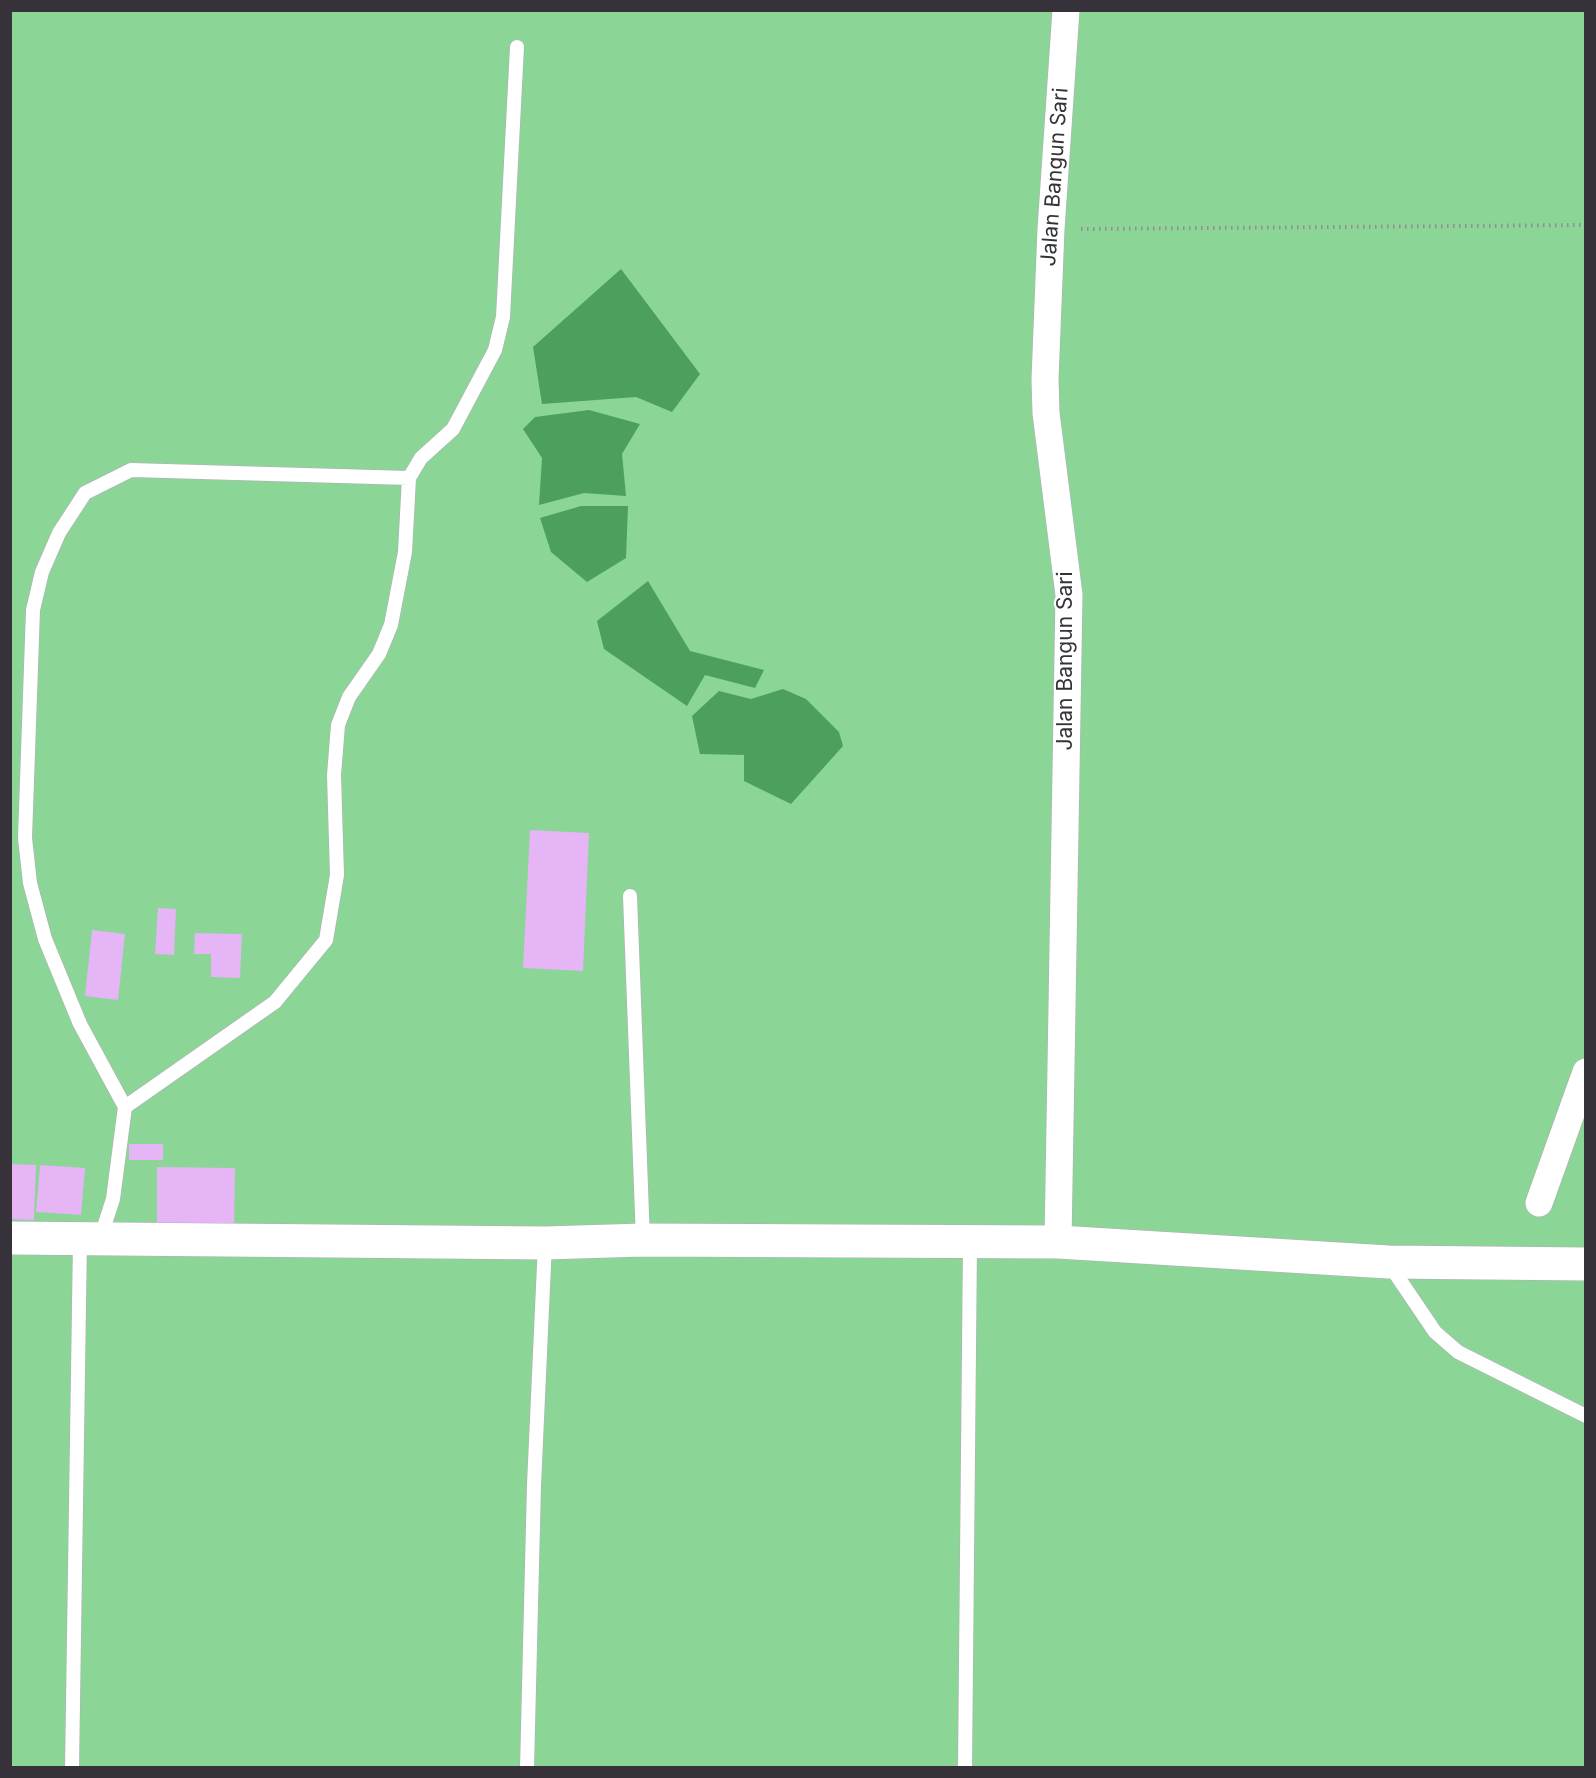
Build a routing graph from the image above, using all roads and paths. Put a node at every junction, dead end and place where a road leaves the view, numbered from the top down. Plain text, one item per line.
1 (1066, 10) edge
2 (517, 47) dead end
3 (1586, 225) edge
4 (1051, 229) junction
5 (409, 478) junction
6 (630, 896) dead end
7 (1586, 1072) edge
8 (125, 1107) junction
9 (1539, 1203) dead end
10 (10, 1239) edge
11 (90, 1240) junction
12 (643, 1240) junction
13 (1058, 1242) junction
14 (545, 1243) junction
15 (970, 1243) junction
16 (1388, 1262) junction
17 (1586, 1264) edge
18 (1586, 1416) edge
19 (72, 1767) edge
20 (527, 1767) edge
21 (965, 1767) edge

1 - 4 street, Jalan Bangun Sari
2 - 5 lane
3 - 4 path
4 - 13 street, Jalan Bangun Sari
5 - 8 lane
5 - 8 lane
6 - 12 lane
7 - 9 street
8 - 11 lane
10 - 11 street
11 - 14 street
11 - 19 lane
12 - 14 street
12 - 15 street
13 - 15 street
13 - 16 street
14 - 20 lane
15 - 21 lane
16 - 17 street
16 - 18 lane

